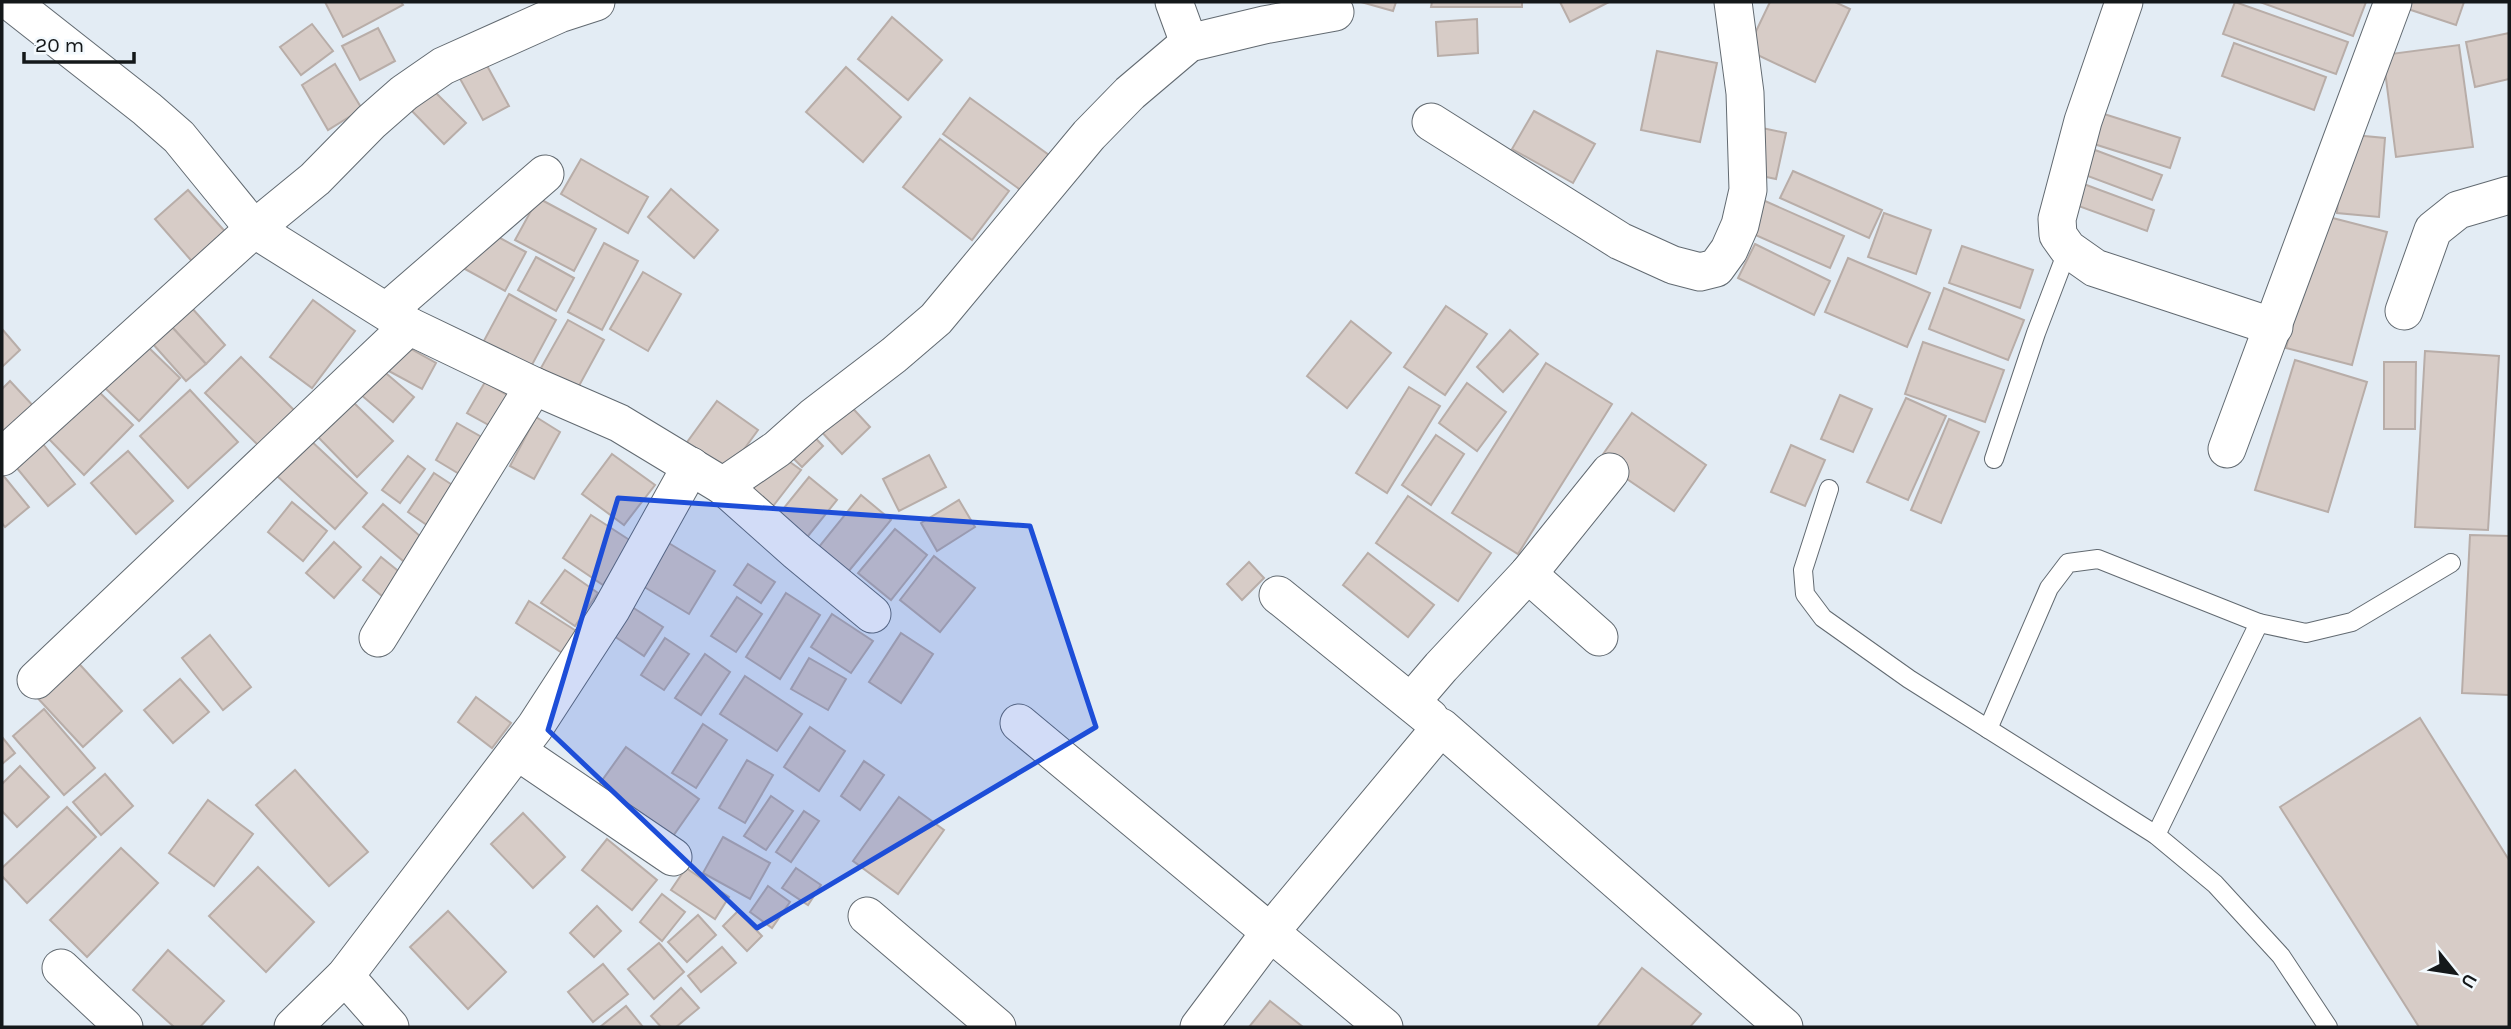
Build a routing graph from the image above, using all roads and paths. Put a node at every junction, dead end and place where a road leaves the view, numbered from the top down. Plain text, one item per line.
1 (11, 2) edge
2 (596, 2) edge
3 (1174, 2) edge
4 (1733, 2) edge
5 (2124, 2) edge
6 (2393, 2) edge
7 (1335, 12) dead end
8 (1189, 43) junction
9 (1432, 122) dead end
10 (545, 174) dead end
11 (2509, 195) edge
12 (254, 229) junction
13 (2068, 248) junction
14 (2404, 311) dead end
15 (398, 319) junction
16 (2274, 327) junction
17 (534, 386) junction
18 (2227, 449) dead end
19 (2, 457) edge
20 (1994, 458) dead end
21 (691, 466) junction
22 (1610, 472) dead end
23 (723, 486) junction
24 (1829, 489) dead end
25 (2451, 563) dead end
26 (1528, 574) junction
27 (1278, 595) dead end
28 (872, 614) dead end
29 (2259, 623) junction
30 (1599, 636) dead end
31 (378, 638) dead end
32 (36, 680) dead end
33 (1411, 702) junction
34 (1019, 723) dead end
35 (1441, 727) junction
36 (1988, 729) junction
37 (517, 751) junction
38 (2156, 835) junction
39 (673, 857) dead end
40 (867, 916) dead end
41 (1271, 931) junction
42 (61, 968) dead end
43 (345, 976) junction
44 (124, 1027) edge
45 (293, 1027) edge
46 (390, 1027) edge
47 (997, 1027) edge
48 (1199, 1027) edge
49 (1384, 1027) edge
50 (1784, 1027) edge
51 (2328, 1027) edge

1 - 12 street
2 - 12 street
3 - 8 street
4 - 9 street
5 - 13 street
6 - 16 street
7 - 8 street
8 - 23 street
10 - 15 street
11 - 14 street
12 - 15 street
12 - 19 street
13 - 16 street
13 - 20 lane
15 - 17 street
15 - 32 street
16 - 18 street
17 - 21 street
17 - 31 street
21 - 23 street
21 - 37 street
22 - 26 street
23 - 28 street
24 - 36 lane
25 - 29 lane
26 - 30 street
26 - 33 street
27 - 33 street
29 - 36 lane
29 - 38 lane
33 - 35 street
34 - 41 street
35 - 41 street
35 - 50 street
36 - 38 lane
37 - 39 street
37 - 43 street
38 - 51 lane
40 - 47 street
41 - 48 street
41 - 49 street
42 - 44 street
43 - 45 street
43 - 46 street

